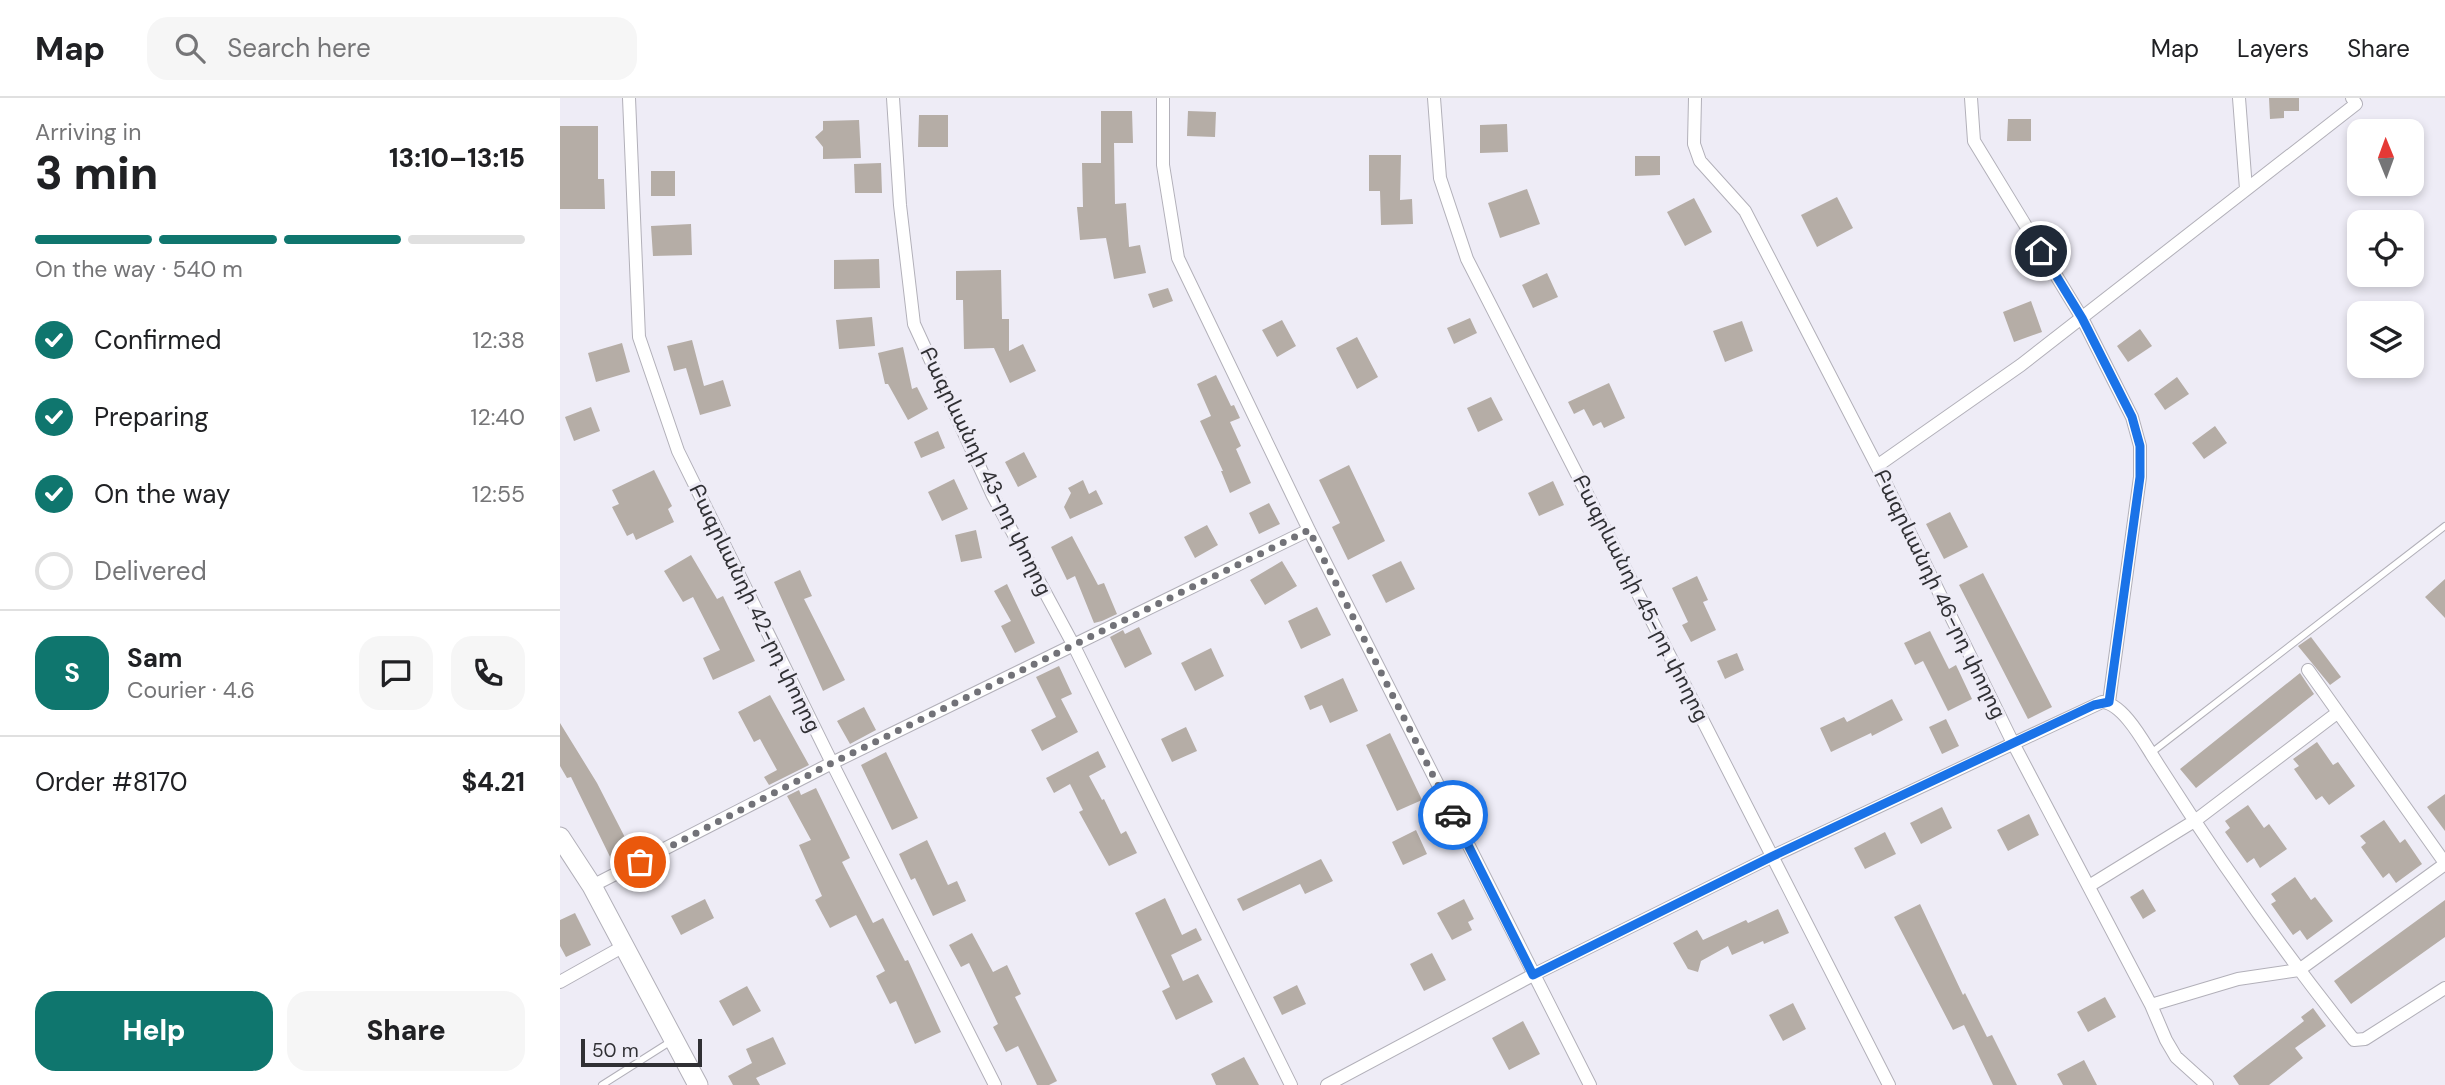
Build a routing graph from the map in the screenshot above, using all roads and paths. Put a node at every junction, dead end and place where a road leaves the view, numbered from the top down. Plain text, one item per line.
1 (629, 98) edge
2 (893, 98) edge
3 (1163, 98) edge
4 (1434, 98) edge
5 (1695, 98) edge
6 (1972, 98) edge
7 (2239, 98) edge
8 (2357, 100) edge
9 (2246, 189) junction
10 (2082, 318) junction
11 (1877, 466) junction
12 (2445, 526) edge
13 (1309, 530) junction
14 (1074, 646) junction
15 (2308, 670) dead end
16 (2109, 702) junction
17 (2337, 713) junction
18 (2013, 743) junction
19 (2151, 753) junction
20 (832, 763) junction
21 (2196, 820) junction
22 (560, 837) edge
23 (1773, 856) junction
24 (2445, 864) edge
25 (2090, 886) junction
26 (593, 887) junction
27 (624, 946) junction
28 (2300, 971) junction
29 (1533, 975) junction
30 (560, 982) edge
31 (2445, 988) edge
32 (2151, 1005) junction
33 (674, 1039) junction
34 (603, 1085) edge
35 (698, 1085) edge
36 (995, 1085) edge
37 (1291, 1085) edge
38 (1327, 1085) edge
39 (1590, 1085) edge
40 (1889, 1085) edge
41 (2207, 1085) edge

1 - 20 street, Բագրևանդի 42-րդ փողոց
2 - 14 street, Բագրևանդի 43-րդ փողոց
3 - 13 street
4 - 23 street, Բագրևանդի 45-րդ փողոց
5 - 11 street, Բագրևանդի 46-րդ փողոց
6 - 10 street
7 - 9 street
8 - 9 street
9 - 10 street
10 - 11 street
10 - 16 street
11 - 18 street, Բագրևանդի 46-րդ փողոց
12 - 19 lane
13 - 14 street
13 - 29 street
14 - 20 street
14 - 37 street, Բագրևանդի 43-րդ փողոց
15 - 17 street
16 - 18 street
16 - 19 street
17 - 21 street
17 - 24 street
18 - 23 street
18 - 25 street, Բագրևանդի 46-րդ փողոց
19 - 21 street
20 - 26 street
20 - 36 street, Բագրևանդի 42-րդ փողոց
21 - 25 street
21 - 28 street
22 - 26 main road
23 - 29 street
23 - 40 street, Բագրևանդի 45-րդ փողոց
24 - 28 street
25 - 32 street, Բագրևանդի 46-րդ փողոց
26 - 27 main road
27 - 30 street
27 - 33 main road
28 - 31 street
28 - 32 street
29 - 38 street
29 - 39 street
32 - 41 street, Բագրևանդի 46-րդ փողոց
33 - 34 lane
33 - 35 main road

